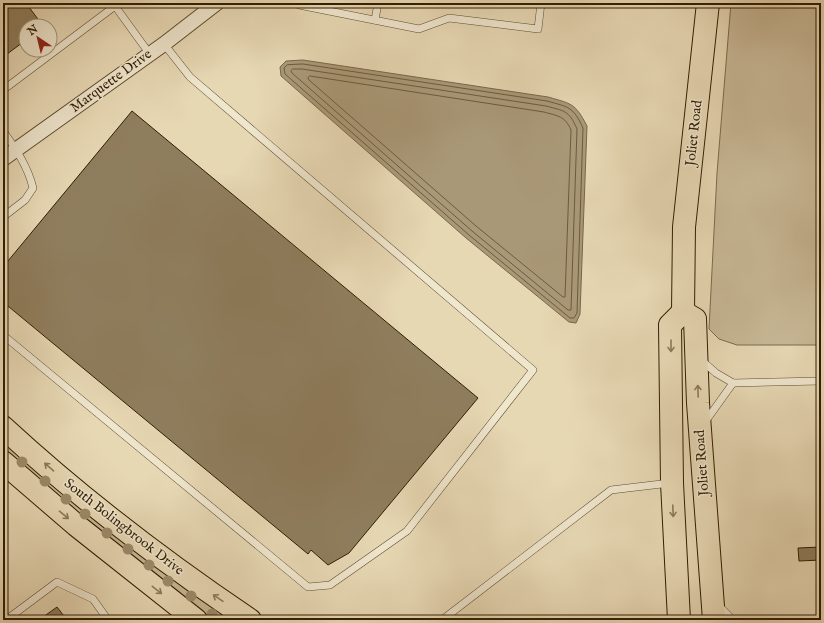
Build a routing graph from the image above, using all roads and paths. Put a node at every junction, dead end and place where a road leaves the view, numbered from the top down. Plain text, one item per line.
1 (217, 3) edge
2 (297, 3) edge
3 (378, 3) edge
4 (541, 3) edge
5 (708, 3) edge
6 (115, 4) edge
7 (375, 20) junction
8 (164, 44) junction
9 (149, 53) junction
10 (3, 90) edge
11 (3, 131) edge
12 (16, 149) junction
13 (3, 159) edge
14 (3, 217) edge
15 (683, 312) junction
16 (3, 335) edge
17 (696, 357) junction
18 (821, 381) edge
19 (733, 383) junction
20 (3, 427) edge
21 (700, 430) junction
22 (3, 462) edge
23 (672, 483) junction
24 (712, 596) junction
25 (6, 620) edge
26 (108, 620) edge
27 (196, 620) edge
28 (250, 620) edge
29 (442, 620) edge
30 (679, 620) edge
31 (714, 620) edge
32 (733, 620) edge

1 - 8 street, Marquette Drive
2 - 7 lane
3 - 7 lane
4 - 7 lane
5 - 15 main road, Joliet Road
6 - 9 lane
6 - 10 lane
8 - 9 street, Marquette Drive
8 - 16 lane
9 - 12 street, Marquette Drive
11 - 12 lane
12 - 13 street, Marquette Drive
12 - 14 lane
15 - 17 main road, Joliet Road
15 -> 23 main road, Joliet Road
17 - 19 lane
21 -> 17 main road, Joliet Road
18 - 19 lane
19 - 21 lane
28 -> 20 main road, South Bolingbrook Drive
21 - 24 main road, Joliet Road
22 -> 27 main road, South Bolingbrook Drive
23 - 29 lane
23 -> 30 main road, Joliet Road
24 - 31 main road, Joliet Road
24 - 32 lane
25 - 26 lane

